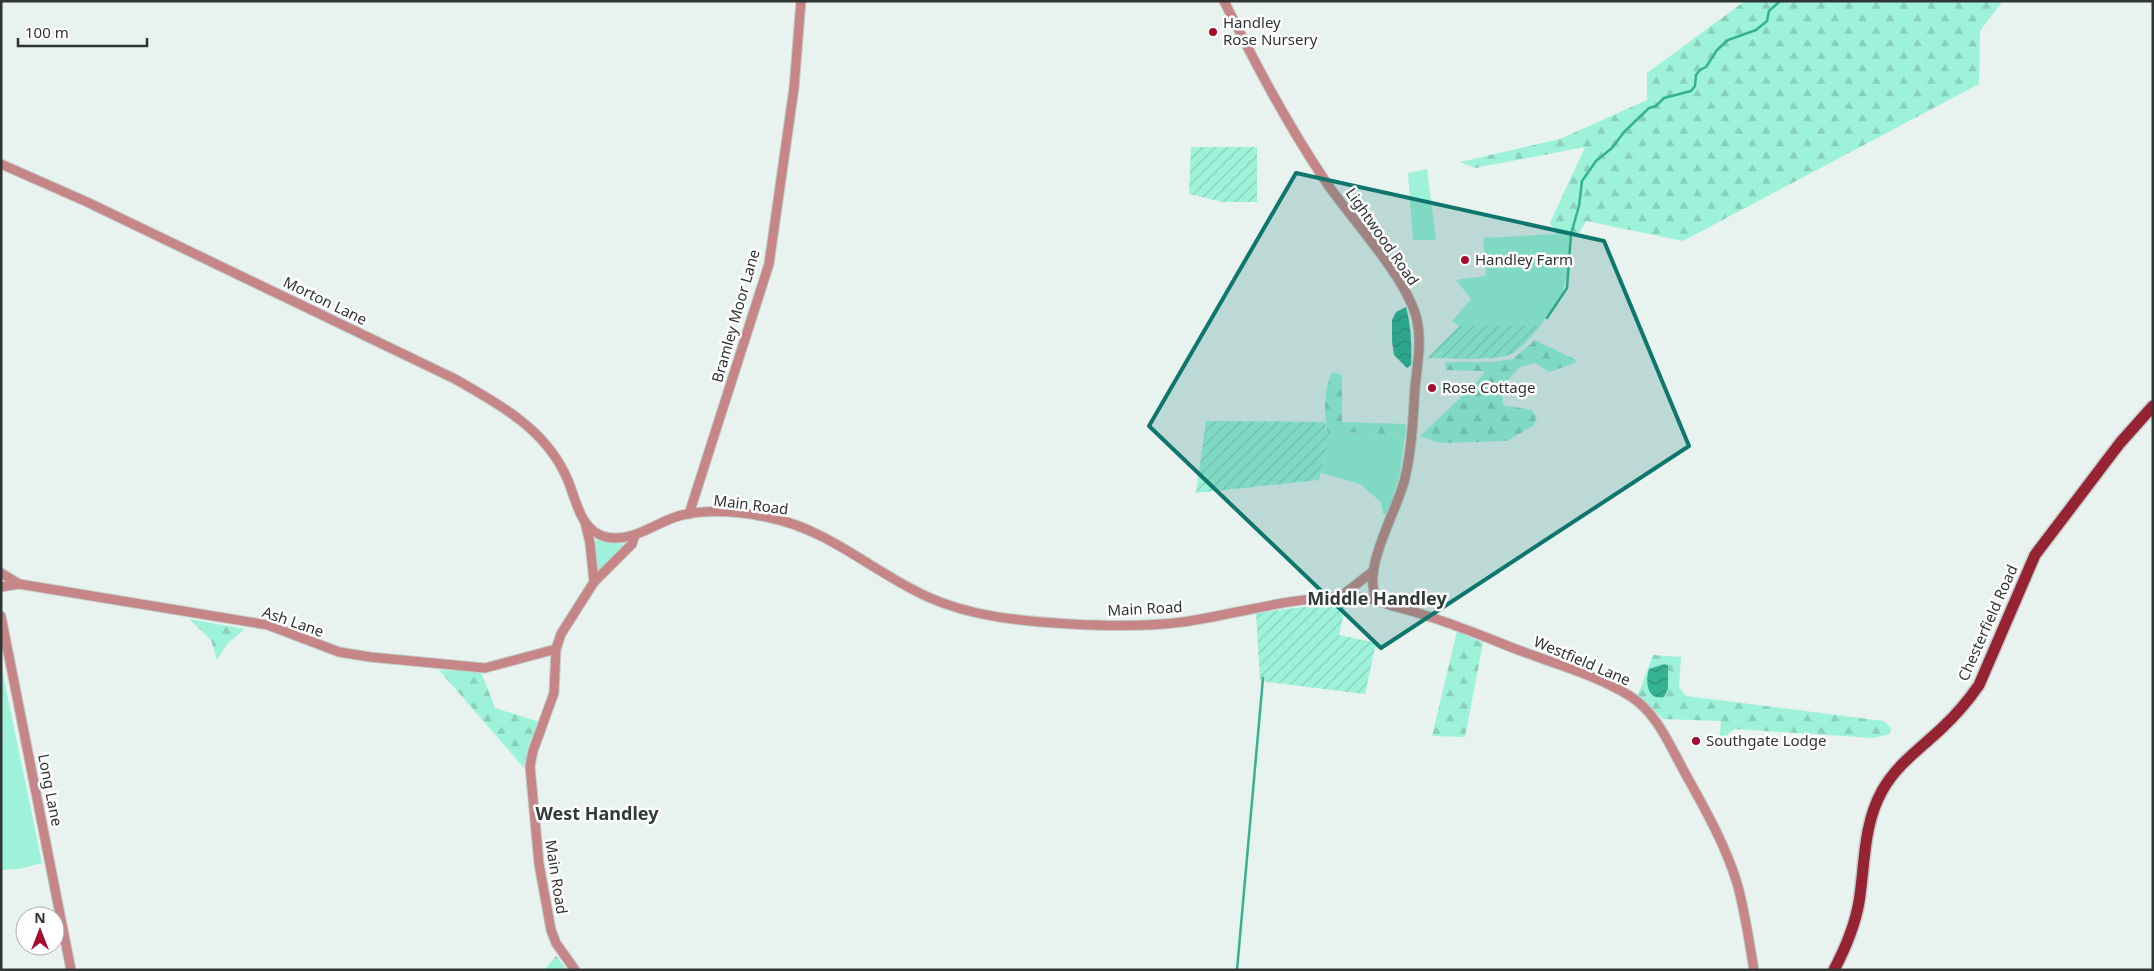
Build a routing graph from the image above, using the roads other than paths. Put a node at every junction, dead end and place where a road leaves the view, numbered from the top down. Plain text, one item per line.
1 (801, 1) edge
2 (1224, 1) edge
3 (1, 164) edge
4 (2153, 406) edge
5 (689, 514) junction
6 (585, 522) junction
7 (635, 535) junction
8 (1, 572) edge
9 (1372, 572) junction
10 (594, 582) junction
11 (19, 584) junction
12 (1, 587) edge
13 (1340, 597) junction
14 (1377, 599) junction
15 (1, 616) edge
16 (556, 649) junction
17 (71, 970) edge
18 (575, 970) edge
19 (1754, 970) edge
20 (1834, 970) edge

1 - 5 street, Bramley Moor Lane
2 - 9 street, Lightwood Road
3 - 6 street, Morton Lane
4 - 20 main road, Chesterfield Road
5 - 7 street, Main Road
5 - 13 street, Main Road
6 - 7 street
6 - 10 street, Morton Lane
7 - 10 street, Main Road
8 - 11 street, Ash Lane
9 - 13 street
9 - 14 street, Lightwood Road
10 - 16 street, Main Road
11 - 12 street, Ash Lane
11 - 16 street, Ash Lane
13 - 14 street, Main Road
14 - 19 street, Westfield Lane
15 - 17 street, Long Lane
16 - 18 street, Main Road

